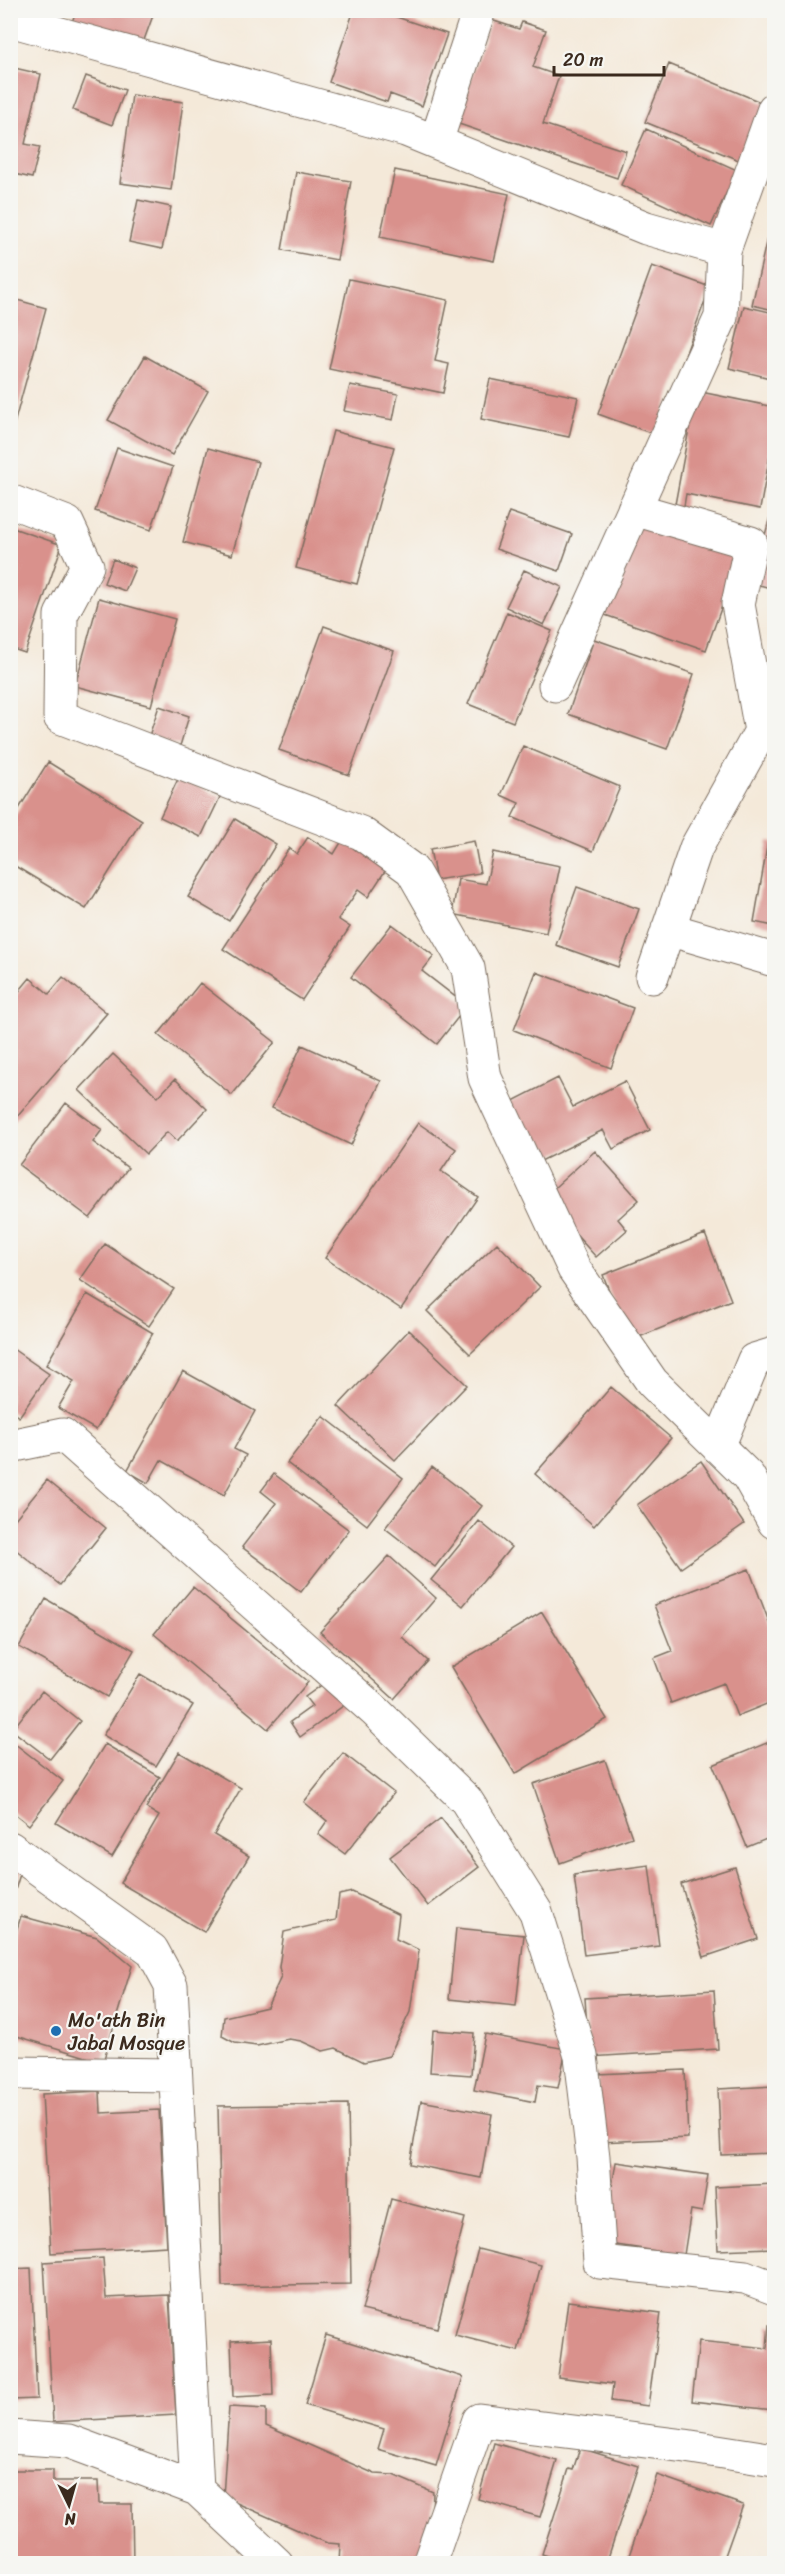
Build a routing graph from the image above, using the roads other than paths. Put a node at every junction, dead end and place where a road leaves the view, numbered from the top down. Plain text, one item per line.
1 (479, 10) edge
2 (10, 20) edge
3 (772, 122) edge
4 (436, 142) junction
5 (724, 250) junction
6 (10, 501) edge
7 (634, 509) junction
8 (555, 685) dead end
9 (668, 929) junction
10 (774, 960) edge
11 (652, 977) dead end
12 (774, 1354) edge
13 (10, 1446) edge
14 (718, 1446) junction
15 (774, 1522) edge
16 (10, 1848) edge
17 (10, 2073) edge
18 (176, 2075) junction
19 (774, 2288) edge
20 (10, 2437) edge
21 (774, 2460) edge
22 (196, 2488) junction
23 (278, 2564) edge
24 (429, 2564) edge

1 - 4 street
2 - 4 street
3 - 5 street
4 - 5 street
5 - 7 street
6 - 14 street
7 - 8 street
7 - 9 street
9 - 10 street
9 - 11 street
12 - 14 street
13 - 19 street
14 - 15 street
16 - 18 street
17 - 18 street
18 - 22 street
20 - 22 street
21 - 24 street
22 - 23 street

